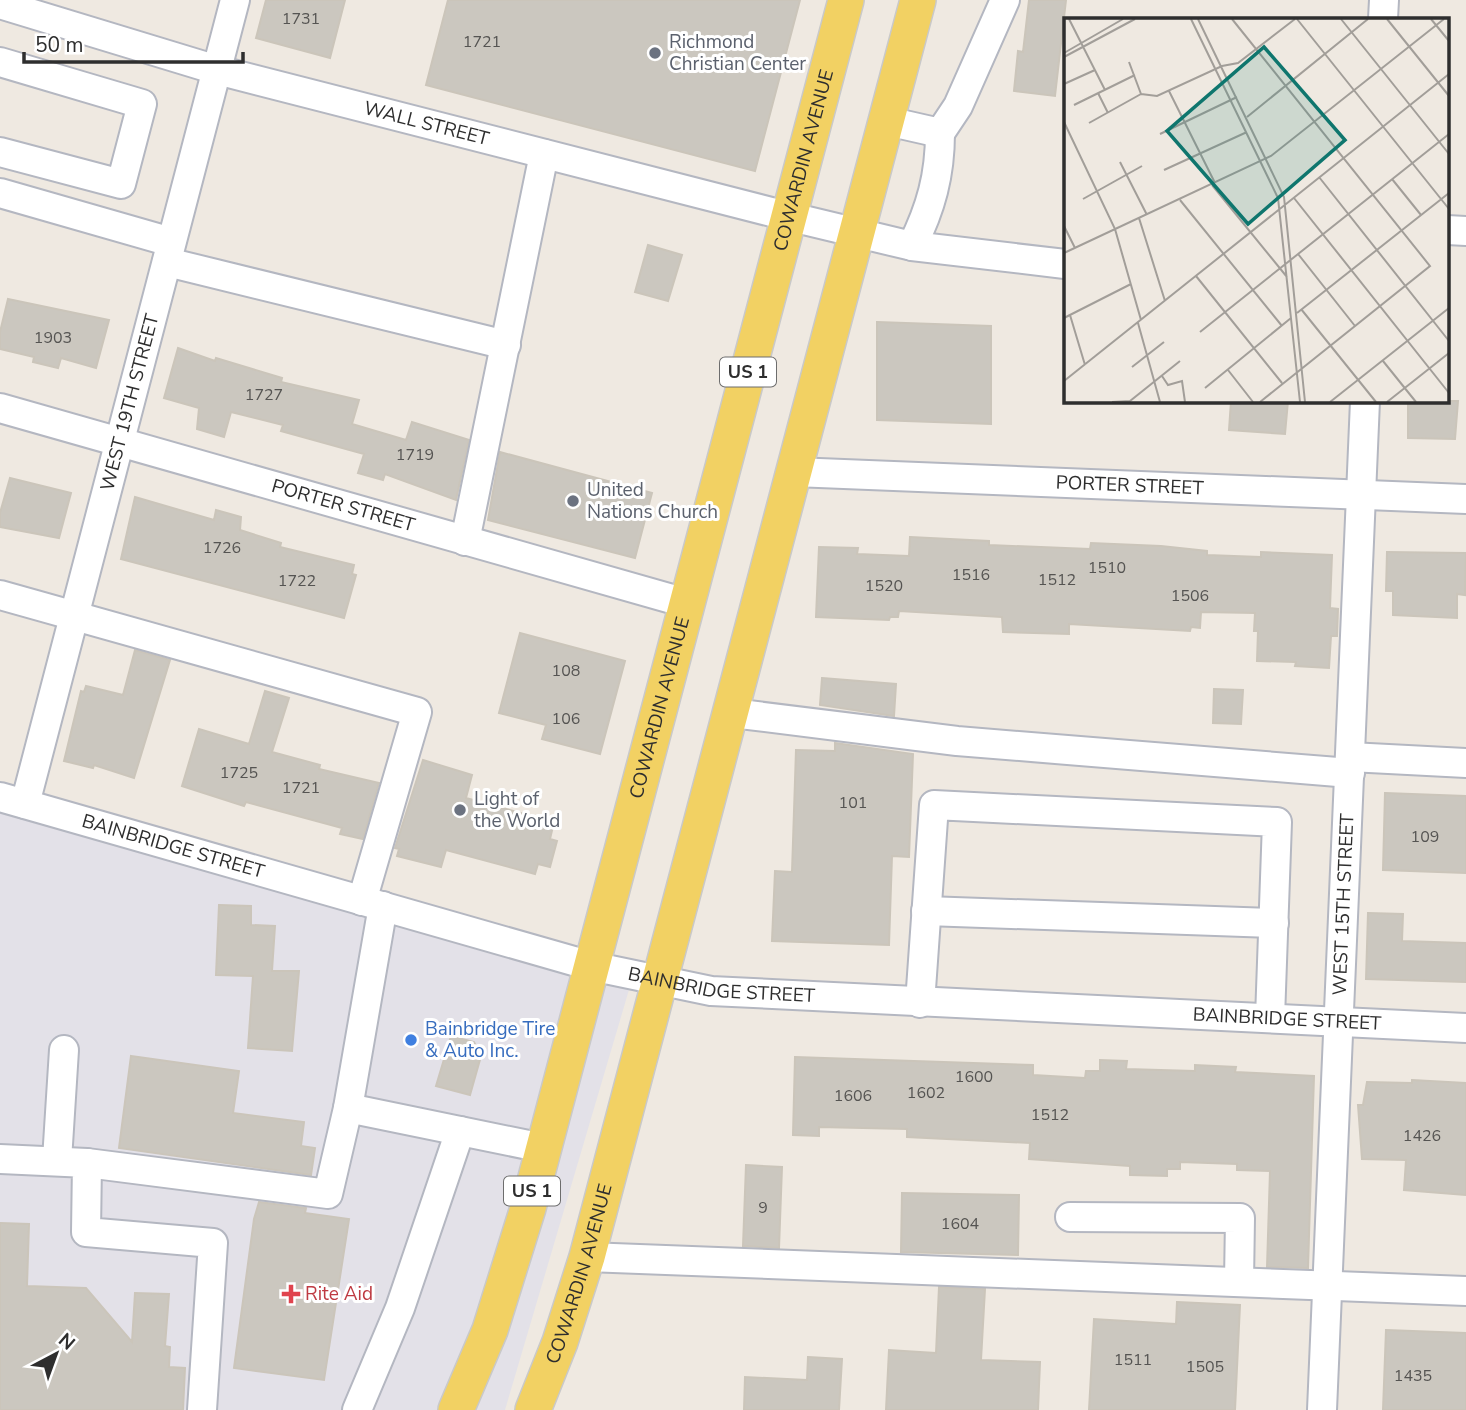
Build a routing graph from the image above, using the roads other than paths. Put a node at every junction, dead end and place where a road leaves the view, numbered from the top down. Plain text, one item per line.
1 (235, 0) edge
2 (846, 0) edge
3 (919, 0) edge
4 (1005, 0) edge
5 (1384, 0) edge
6 (0, 4) edge
7 (1383, 18) edge
8 (0, 62) edge
9 (217, 70) junction
10 (887, 121) junction
11 (940, 133) junction
12 (0, 152) edge
13 (544, 153) junction
14 (121, 184) junction
15 (0, 193) edge
16 (787, 216) junction
17 (111, 225) junction
18 (1448, 230) edge
19 (1466, 231) edge
20 (857, 232) junction
21 (912, 246) junction
22 (169, 252) junction
23 (1064, 264) edge
24 (506, 345) junction
25 (1365, 402) edge
26 (0, 408) edge
27 (118, 444) junction
28 (794, 472) junction
29 (1361, 495) junction
30 (1466, 499) edge
31 (465, 541) junction
32 (0, 595) edge
33 (686, 603) junction
34 (74, 614) junction
35 (732, 713) junction
36 (1466, 763) edge
37 (1350, 765) junction
38 (12, 800) edge
39 (373, 903) junction
40 (926, 911) junction
41 (1274, 923) junction
42 (591, 966) junction
43 (660, 983) junction
44 (920, 1003) junction
45 (1270, 1018) junction
46 (1340, 1023) junction
47 (1466, 1028) edge
48 (64, 1050) dead end
49 (348, 1108) junction
50 (460, 1131) junction
51 (543, 1149) junction
52 (0, 1159) edge
53 (57, 1160) junction
54 (87, 1163) junction
55 (1070, 1217) dead end
56 (587, 1256) junction
57 (1240, 1282) junction
58 (1328, 1285) junction
59 (1466, 1292) edge
60 (202, 1410) edge
61 (357, 1410) edge
62 (456, 1410) edge
63 (533, 1410) edge
64 (1322, 1410) edge

1 - 9 street, WEST 19TH STREET
2 - 16 main road, COWARDIN AVENUE / US 1
3 - 10 main road, COWARDIN AVENUE
4 - 11 street
5 - 7 street
6 - 9 street, WALL STREET
8 - 14 street
9 - 13 street, WALL STREET
9 - 22 street, WEST 19TH STREET
10 - 11 street
10 - 20 main road, COWARDIN AVENUE
11 - 21 street
12 - 14 street
13 - 16 street, WALL STREET
13 - 24 street
14 - 17 street
15 - 17 street
16 - 20 street, WALL STREET
16 - 33 main road, COWARDIN AVENUE / US 1
17 - 22 street
18 - 19 street
20 - 21 street, WALL STREET
20 - 28 main road, COWARDIN AVENUE
21 - 23 street, WALL STREET
22 - 24 street
22 - 27 street, WEST 19TH STREET
24 - 31 street
25 - 29 street, WEST 15TH STREET
26 - 27 street, PORTER STREET
27 - 31 street, PORTER STREET
27 - 34 street, WEST 19TH STREET
28 - 29 street, PORTER STREET
28 - 35 main road, COWARDIN AVENUE
29 - 30 street, PORTER STREET
29 - 37 street, WEST 15TH STREET
31 - 33 street, PORTER STREET
32 - 34 street
33 - 42 main road, COWARDIN AVENUE / US 1
34 - 38 street, WEST 19TH STREET
34 - 39 street
35 - 37 street
35 - 43 main road, COWARDIN AVENUE
36 - 37 street
37 - 46 street, WEST 15TH STREET
38 - 39 street, BAINBRIDGE STREET
39 - 42 street, BAINBRIDGE STREET
39 - 49 street
40 - 41 street
40 - 41 street
40 - 44 street
41 - 45 street
42 - 43 street, BAINBRIDGE STREET
42 - 51 main road, COWARDIN AVENUE / US 1
43 - 44 street, BAINBRIDGE STREET
43 - 56 main road, COWARDIN AVENUE
44 - 45 street, BAINBRIDGE STREET
45 - 46 street, BAINBRIDGE STREET
46 - 47 street, BAINBRIDGE STREET
46 - 58 street, WEST 15TH STREET
48 - 53 street
49 - 50 street
49 - 54 street
50 - 51 street
50 - 61 street
51 - 62 main road, COWARDIN AVENUE / US 1
52 - 53 street
53 - 54 street
54 - 60 street
55 - 57 street
56 - 57 street
56 - 63 main road, COWARDIN AVENUE
57 - 58 street
58 - 59 street
58 - 64 street, WEST 15TH STREET

